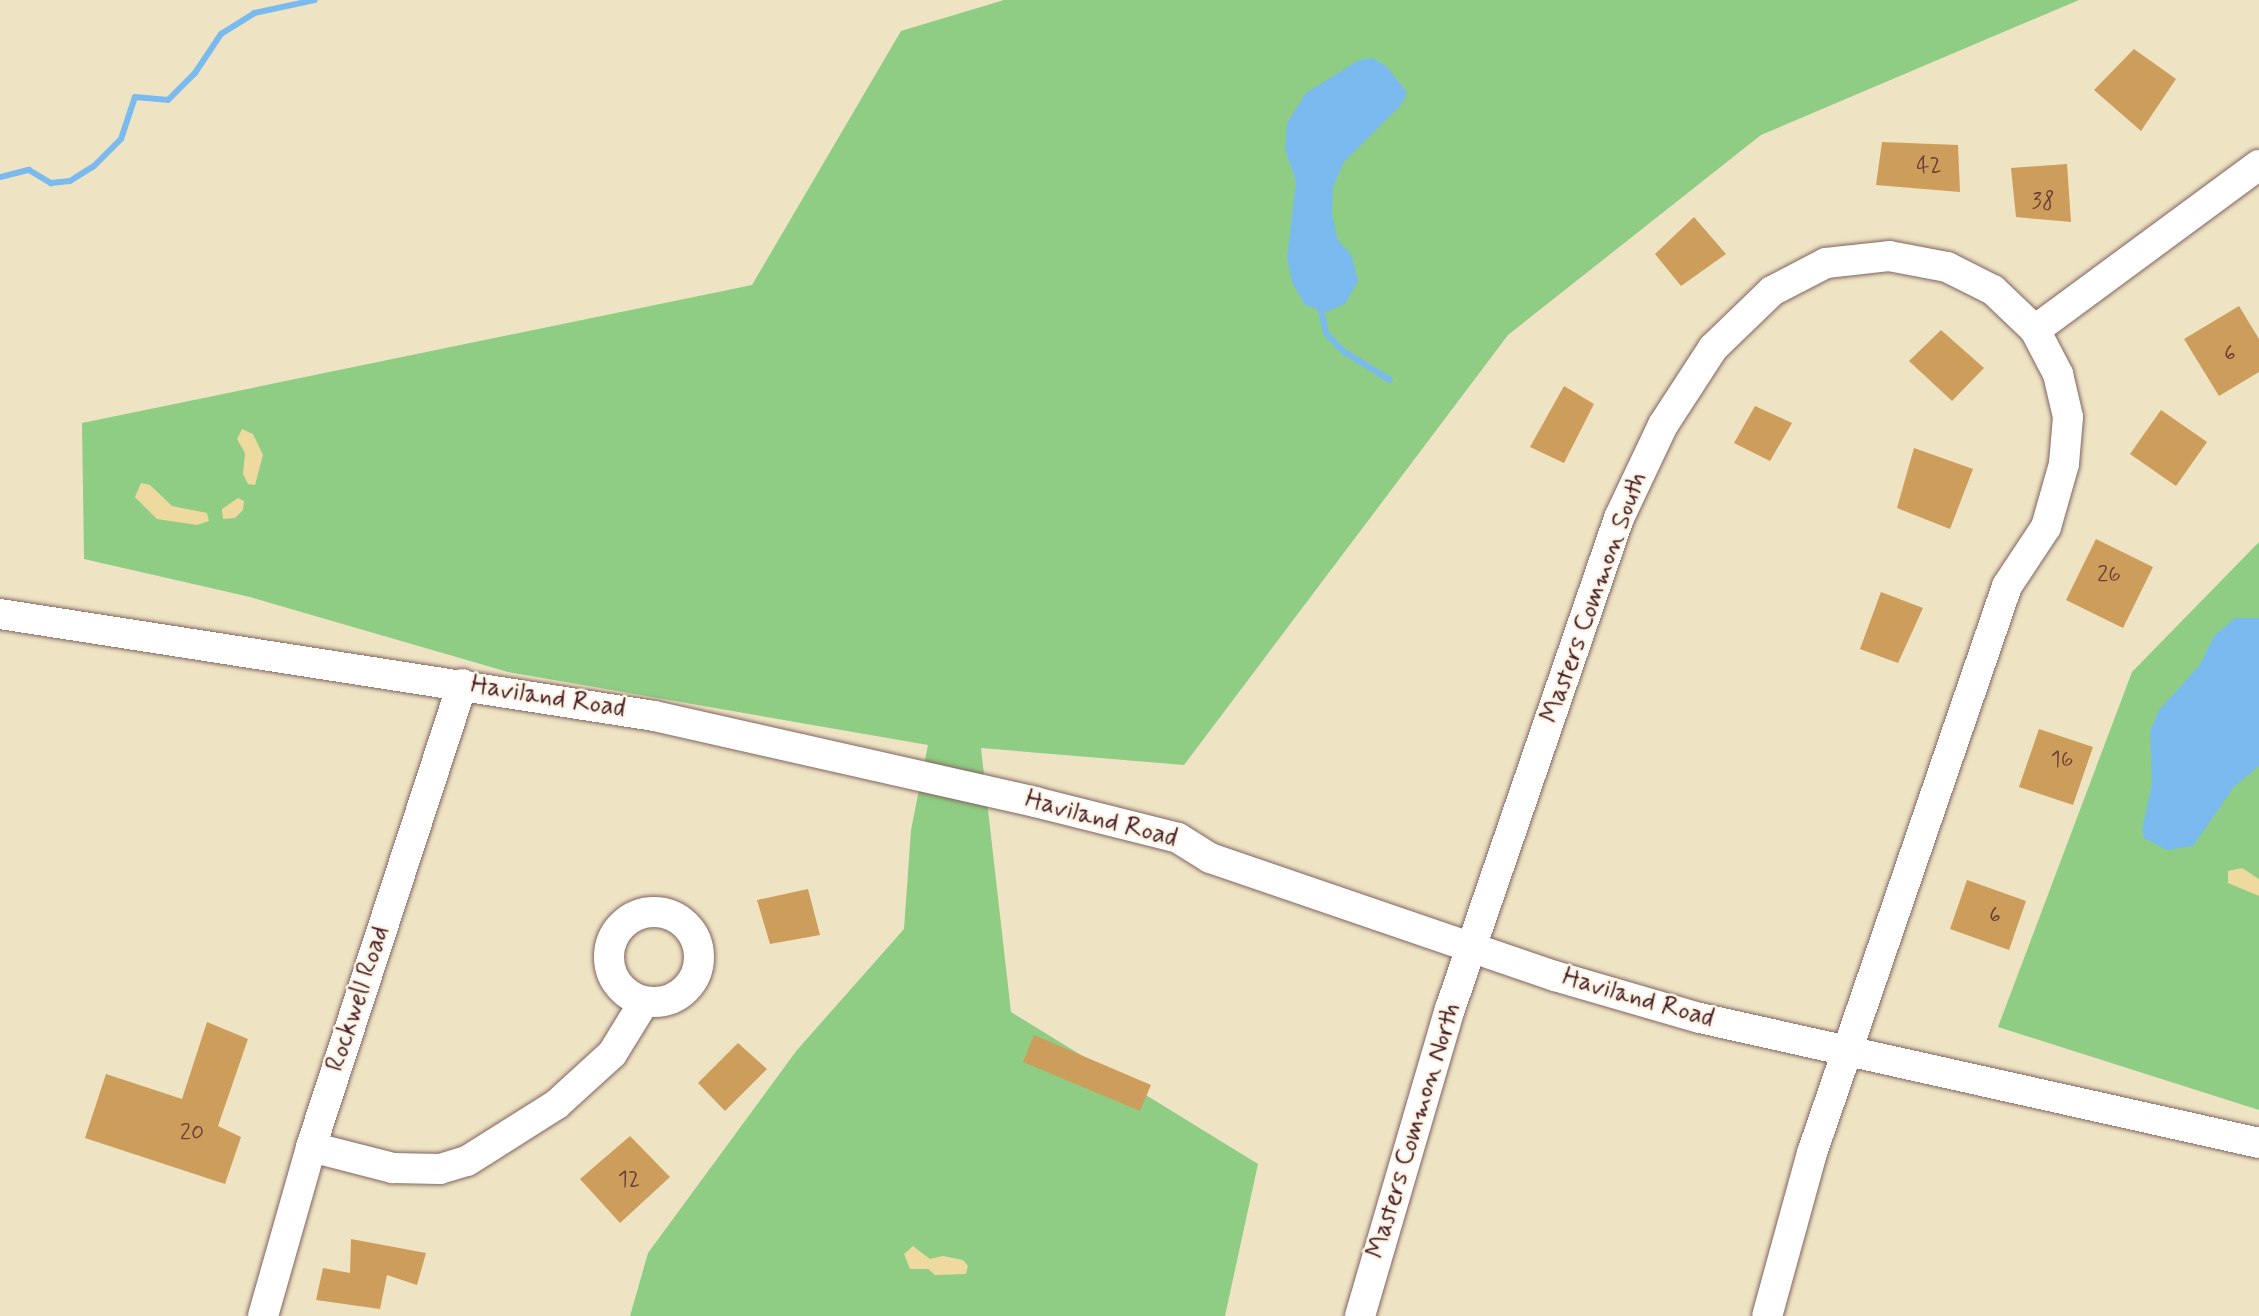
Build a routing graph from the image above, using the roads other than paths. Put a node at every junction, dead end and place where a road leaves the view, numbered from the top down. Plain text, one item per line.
1 (2259, 165) edge
2 (2035, 330) junction
3 (0, 614) edge
4 (462, 684) junction
5 (1474, 947) junction
6 (644, 1002) dead end
7 (1850, 1049) junction
8 (2259, 1143) edge
9 (311, 1147) junction
10 (263, 1316) edge
11 (1360, 1316) edge
12 (1767, 1316) edge

1 - 2 street
2 - 5 street, Masters Common South
2 - 7 street, Masters Common South
3 - 4 street, Haviland Road
4 - 5 street, Haviland Road
4 - 9 street, Rockwell Road
5 - 7 street, Haviland Road
5 - 11 street, Masters Common North
6 - 9 street
7 - 8 street, Haviland Road
7 - 12 street
9 - 10 street, Rockwell Road

